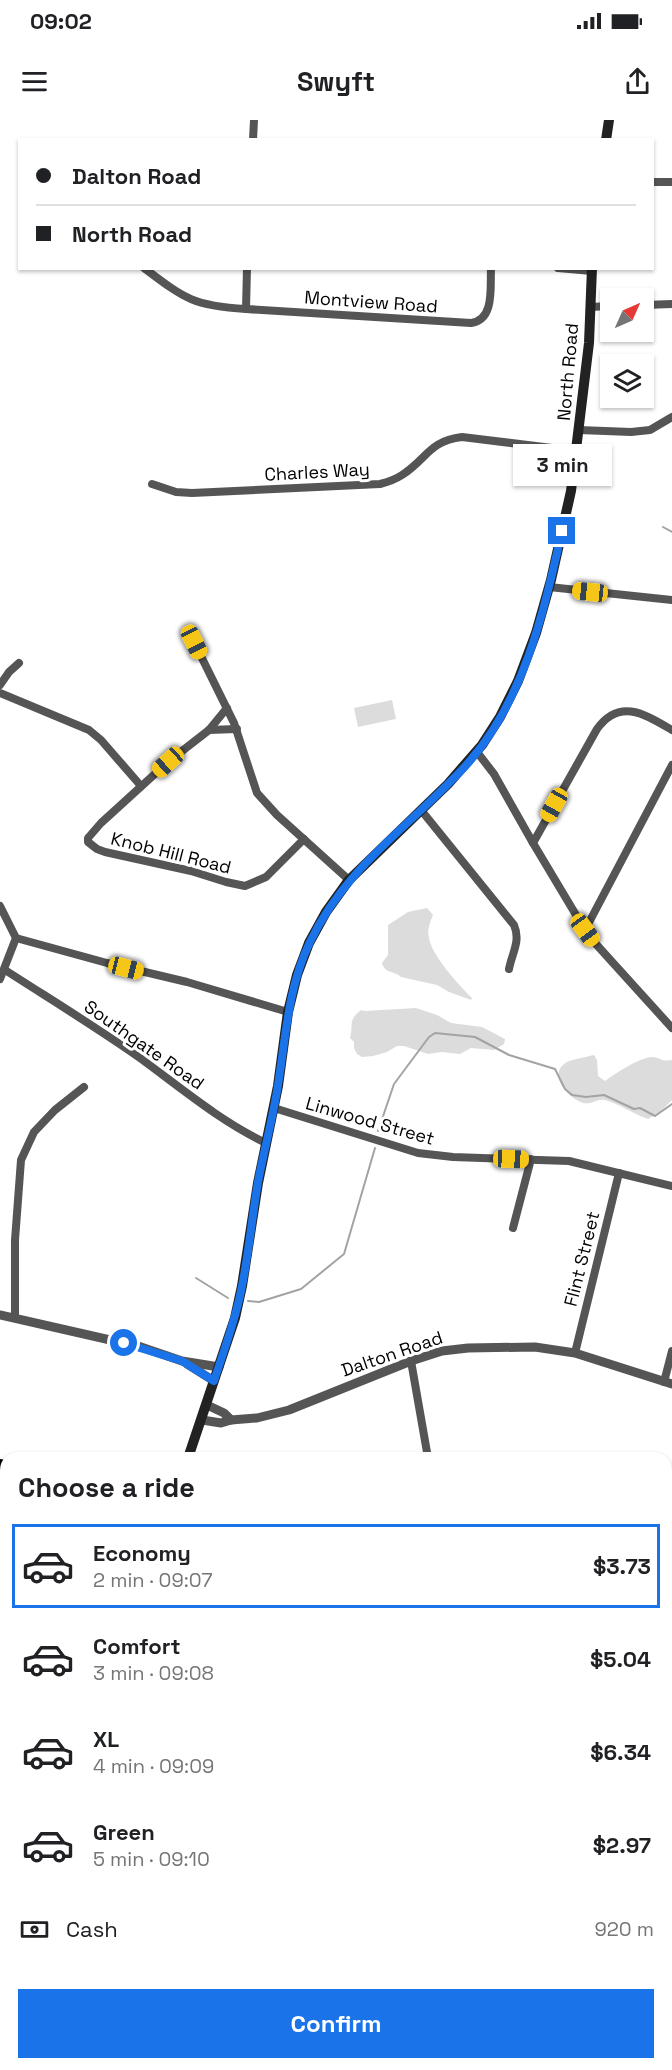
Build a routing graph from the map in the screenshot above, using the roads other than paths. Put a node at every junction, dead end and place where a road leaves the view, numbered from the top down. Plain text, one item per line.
1 (254, 120) edge
2 (609, 120) edge
3 (253, 138) edge
4 (606, 138) edge
5 (654, 182) edge
6 (672, 182) edge
7 (147, 270) edge
8 (247, 270) edge
9 (491, 270) edge
10 (592, 270) edge
11 (672, 304) edge
12 (654, 305) edge
13 (600, 306) edge
14 (590, 307) junction
15 (246, 309) junction
16 (672, 417) edge
17 (579, 430) junction
18 (576, 451) junction
19 (152, 484) dead end
20 (549, 587) junction
21 (672, 600) edge
22 (194, 642) dead end
23 (19, 663) dead end
24 (0, 685) edge
25 (0, 693) edge
26 (227, 708) junction
27 (237, 729) junction
28 (208, 730) junction
29 (672, 730) edge
30 (477, 752) junction
31 (672, 765) edge
32 (141, 786) junction
33 (421, 810) junction
34 (304, 839) junction
35 (533, 843) junction
36 (349, 880) junction
37 (0, 906) edge
38 (585, 930) junction
39 (16, 938) junction
40 (508, 969) dead end
41 (5, 970) junction
42 (0, 979) edge
43 (288, 1012) junction
44 (672, 1028) edge
45 (84, 1087) dead end
46 (274, 1108) junction
47 (266, 1143) junction
48 (531, 1160) junction
49 (619, 1173) junction
50 (672, 1186) edge
51 (513, 1228) dead end
52 (0, 1315) edge
53 (15, 1318) junction
54 (672, 1351) edge
55 (574, 1353) junction
56 (182, 1361) junction
57 (411, 1361) junction
58 (219, 1367) junction
59 (214, 1381) junction
60 (668, 1383) edge
61 (207, 1405) junction
62 (202, 1420) junction
63 (231, 1420) junction
64 (190, 1452) edge
65 (427, 1452) edge

1 - 3 street
2 - 4 main road
5 - 6 street
7 - 15 street, Montview Road
8 - 15 street
9 - 15 street, Montview Road
10 - 14 main road, North Road
11 - 12 street
13 - 14 street
14 - 17 main road, North Road
16 - 17 street
17 - 18 main road, North Road
18 - 19 street, Charles Way
18 - 20 main road, North Road
20 - 21 street
20 - 30 main road, North Road
22 - 26 street
23 - 24 street
25 - 32 street
26 - 27 street
26 - 28 street
27 - 28 street
27 - 34 street
28 - 32 street
29 - 35 street
30 - 33 main road, North Road
30 - 35 street
31 - 38 street
32 - 34 street, Knob Hill Road
33 - 36 main road, North Road
33 - 40 street
34 - 36 street
35 - 38 street
36 - 43 main road, North Road
37 - 39 street
38 - 44 street
39 - 41 street
39 - 43 street
41 - 42 street
41 - 47 street, Southgate Road
43 - 46 main road, North Road
45 - 53 street
46 - 47 main road, North Road
46 - 48 street, Linwood Street
47 - 58 main road, North Road
48 - 49 street, Linwood Street
48 - 51 street
49 - 50 street, Linwood Street
49 - 55 street, Flint Street
52 - 53 street
53 - 56 street
54 - 60 street
55 - 57 street, Dalton Road
55 - 60 street, Dalton Road
56 - 58 street
56 - 59 street
57 - 63 street, Dalton Road
57 - 65 street
58 - 59 main road, North Road
59 - 61 main road, North Road
61 - 62 main road, North Road
61 - 63 street
62 - 63 street, Dalton Road
62 - 64 main road, North Road

